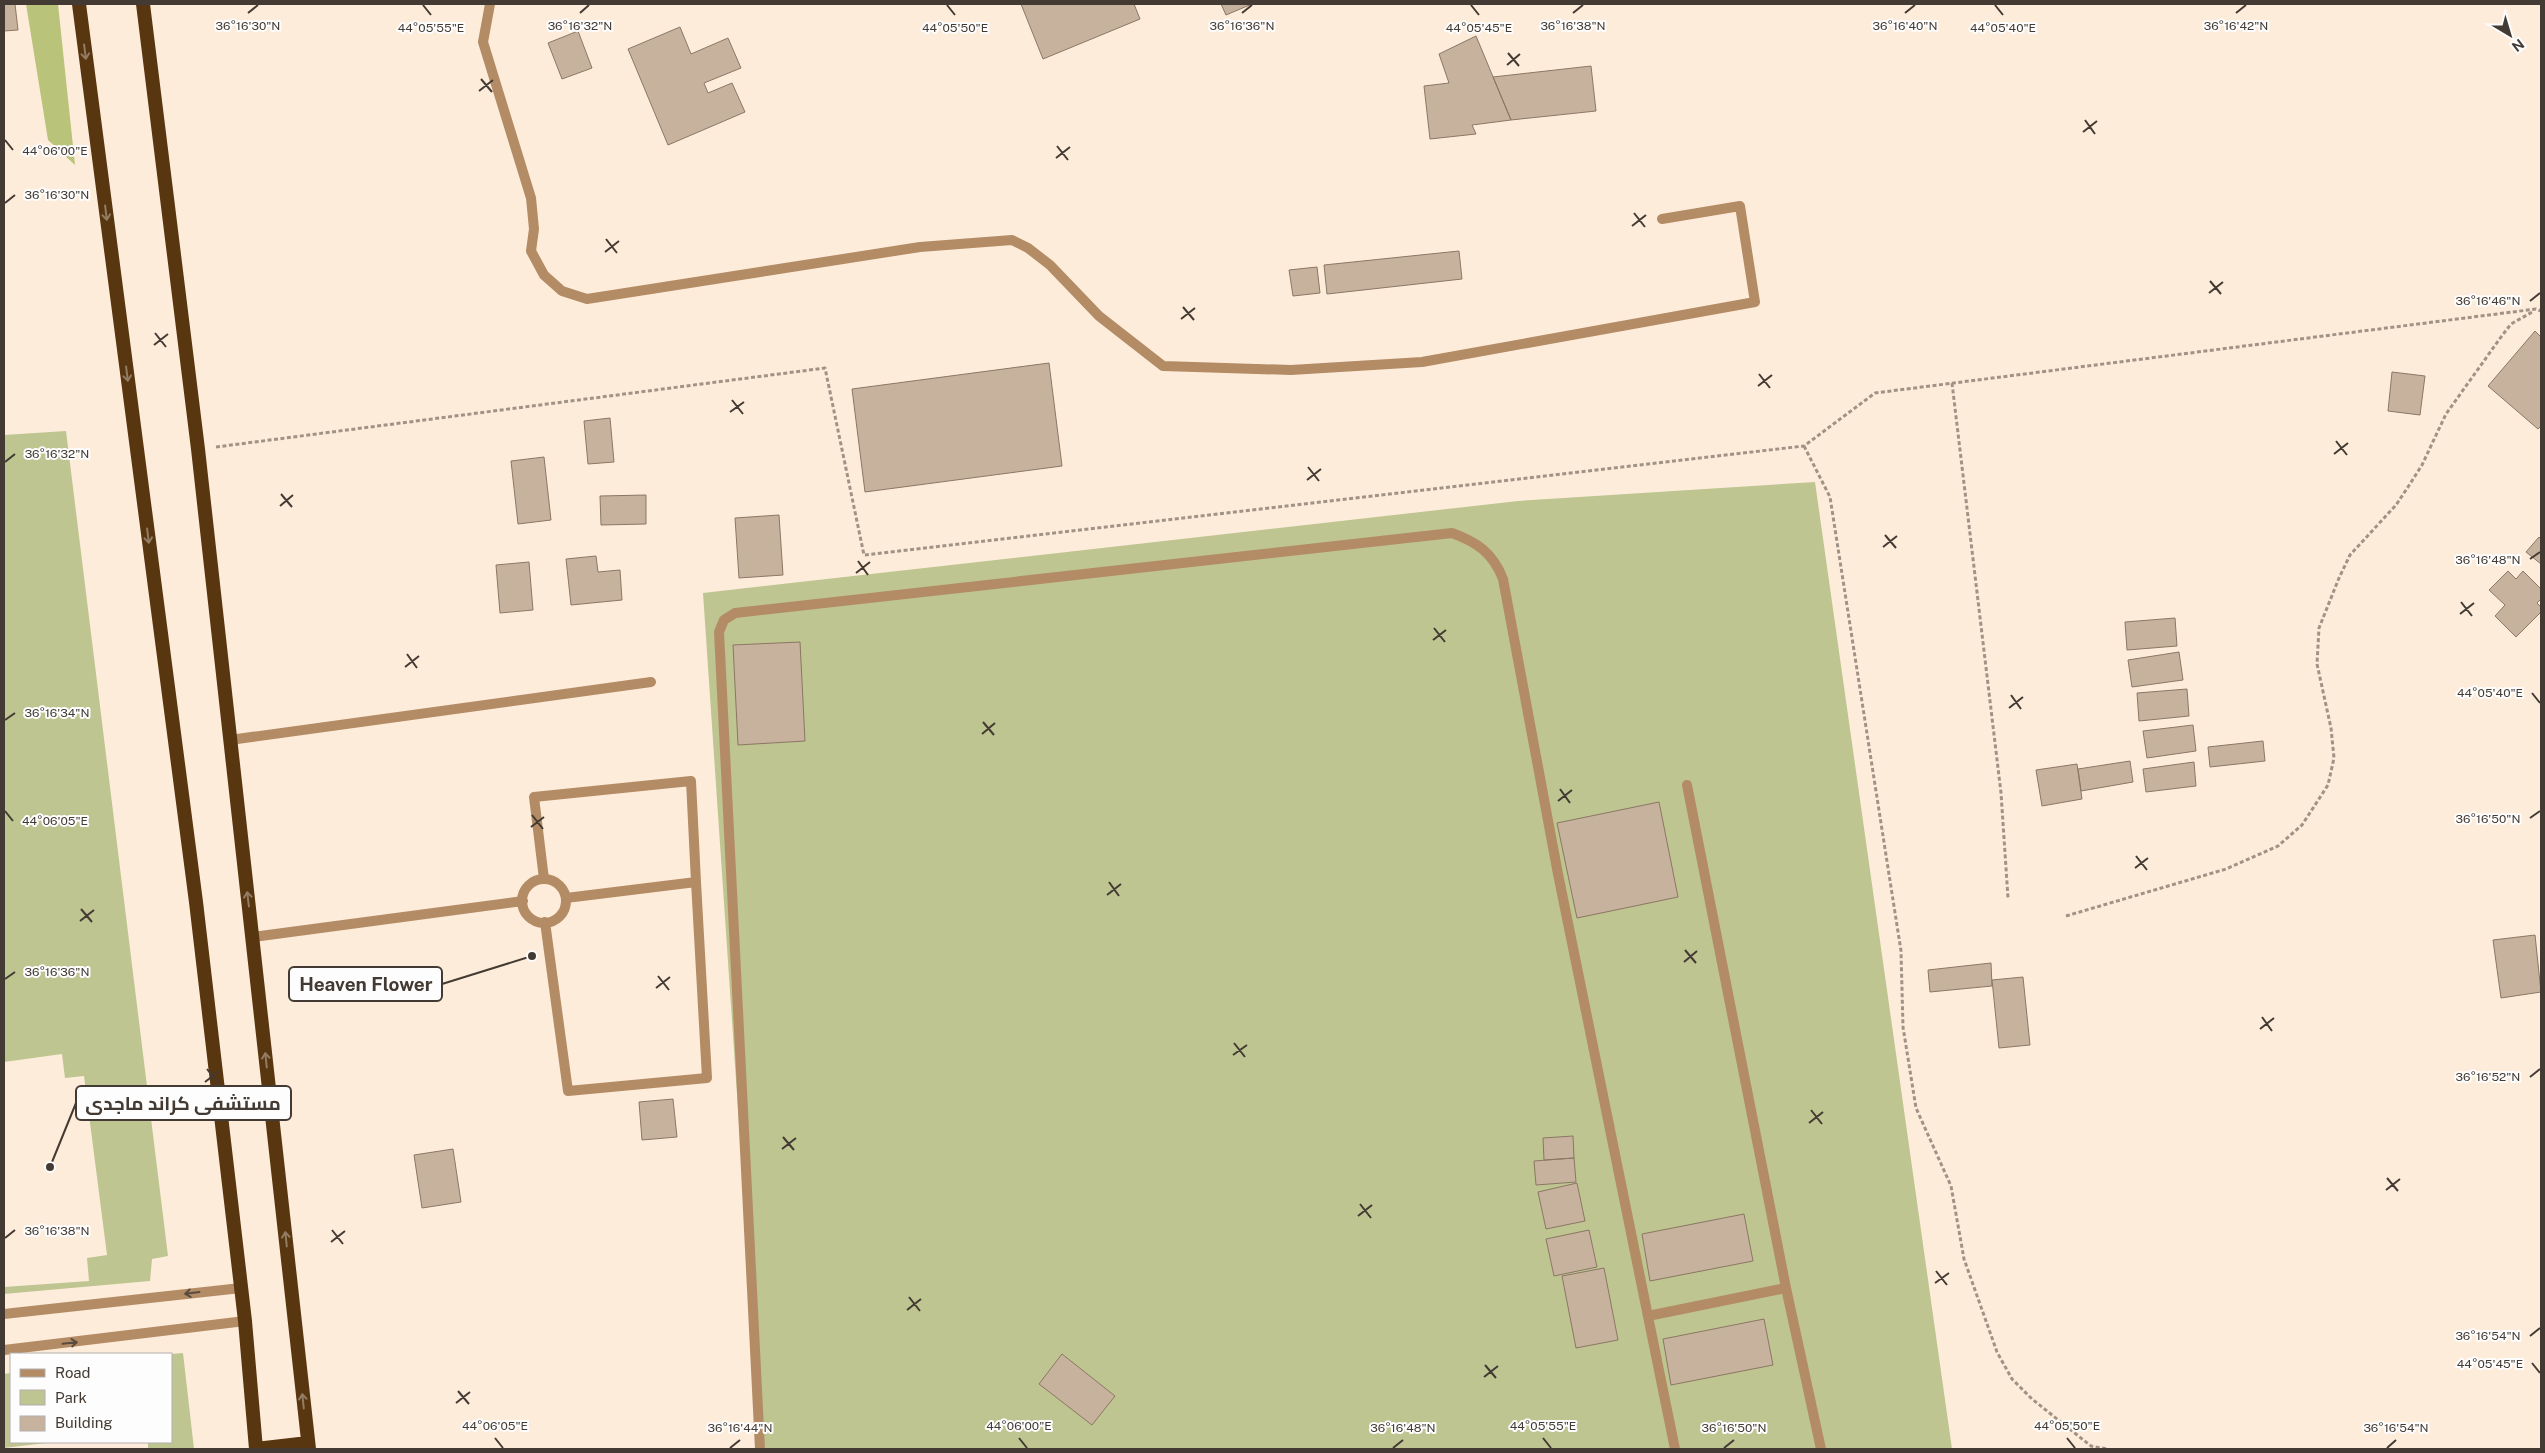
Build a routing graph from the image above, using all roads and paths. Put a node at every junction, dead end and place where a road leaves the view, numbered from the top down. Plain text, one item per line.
1 (79, 4) edge
2 (143, 4) edge
3 (490, 4) edge
4 (1662, 219) dead end
5 (2536, 310) junction
6 (2541, 311) edge
7 (1952, 383) junction
8 (1804, 446) junction
9 (198, 449) junction
10 (651, 682) dead end
11 (230, 740) junction
12 (1687, 785) dead end
13 (544, 879) junction
14 (696, 882) junction
15 (566, 898) junction
16 (2008, 898) dead end
17 (523, 902) junction
18 (2066, 916) dead end
19 (546, 922) junction
20 (253, 937) junction
21 (241, 1288) junction
22 (1786, 1288) junction
23 (4, 1314) edge
24 (1648, 1316) junction
25 (245, 1321) junction
26 (4, 1350) edge
27 (308, 1446) edge
28 (256, 1449) edge
29 (760, 1449) edge
30 (1675, 1449) edge
31 (1821, 1449) edge
32 (2107, 1449) edge

1 -> 21 highway
2 - 9 highway
3 - 4 street
5 - 6 path
5 - 7 path
5 - 18 path
7 - 8 path
7 - 16 path
8 - 9 path
8 - 32 path
9 - 11 highway
10 - 11 street
20 -> 11 highway
12 - 22 street
13 - 14 street
13 - 15 street
13 - 17 street
14 - 15 street
14 - 19 street
15 - 19 street
17 - 19 street
17 - 20 street
27 -> 20 highway
21 -> 23 street
21 - 25 highway
22 - 24 street
22 - 31 street
24 - 29 street
24 - 30 street
26 -> 25 street
25 - 28 highway
27 - 28 highway

